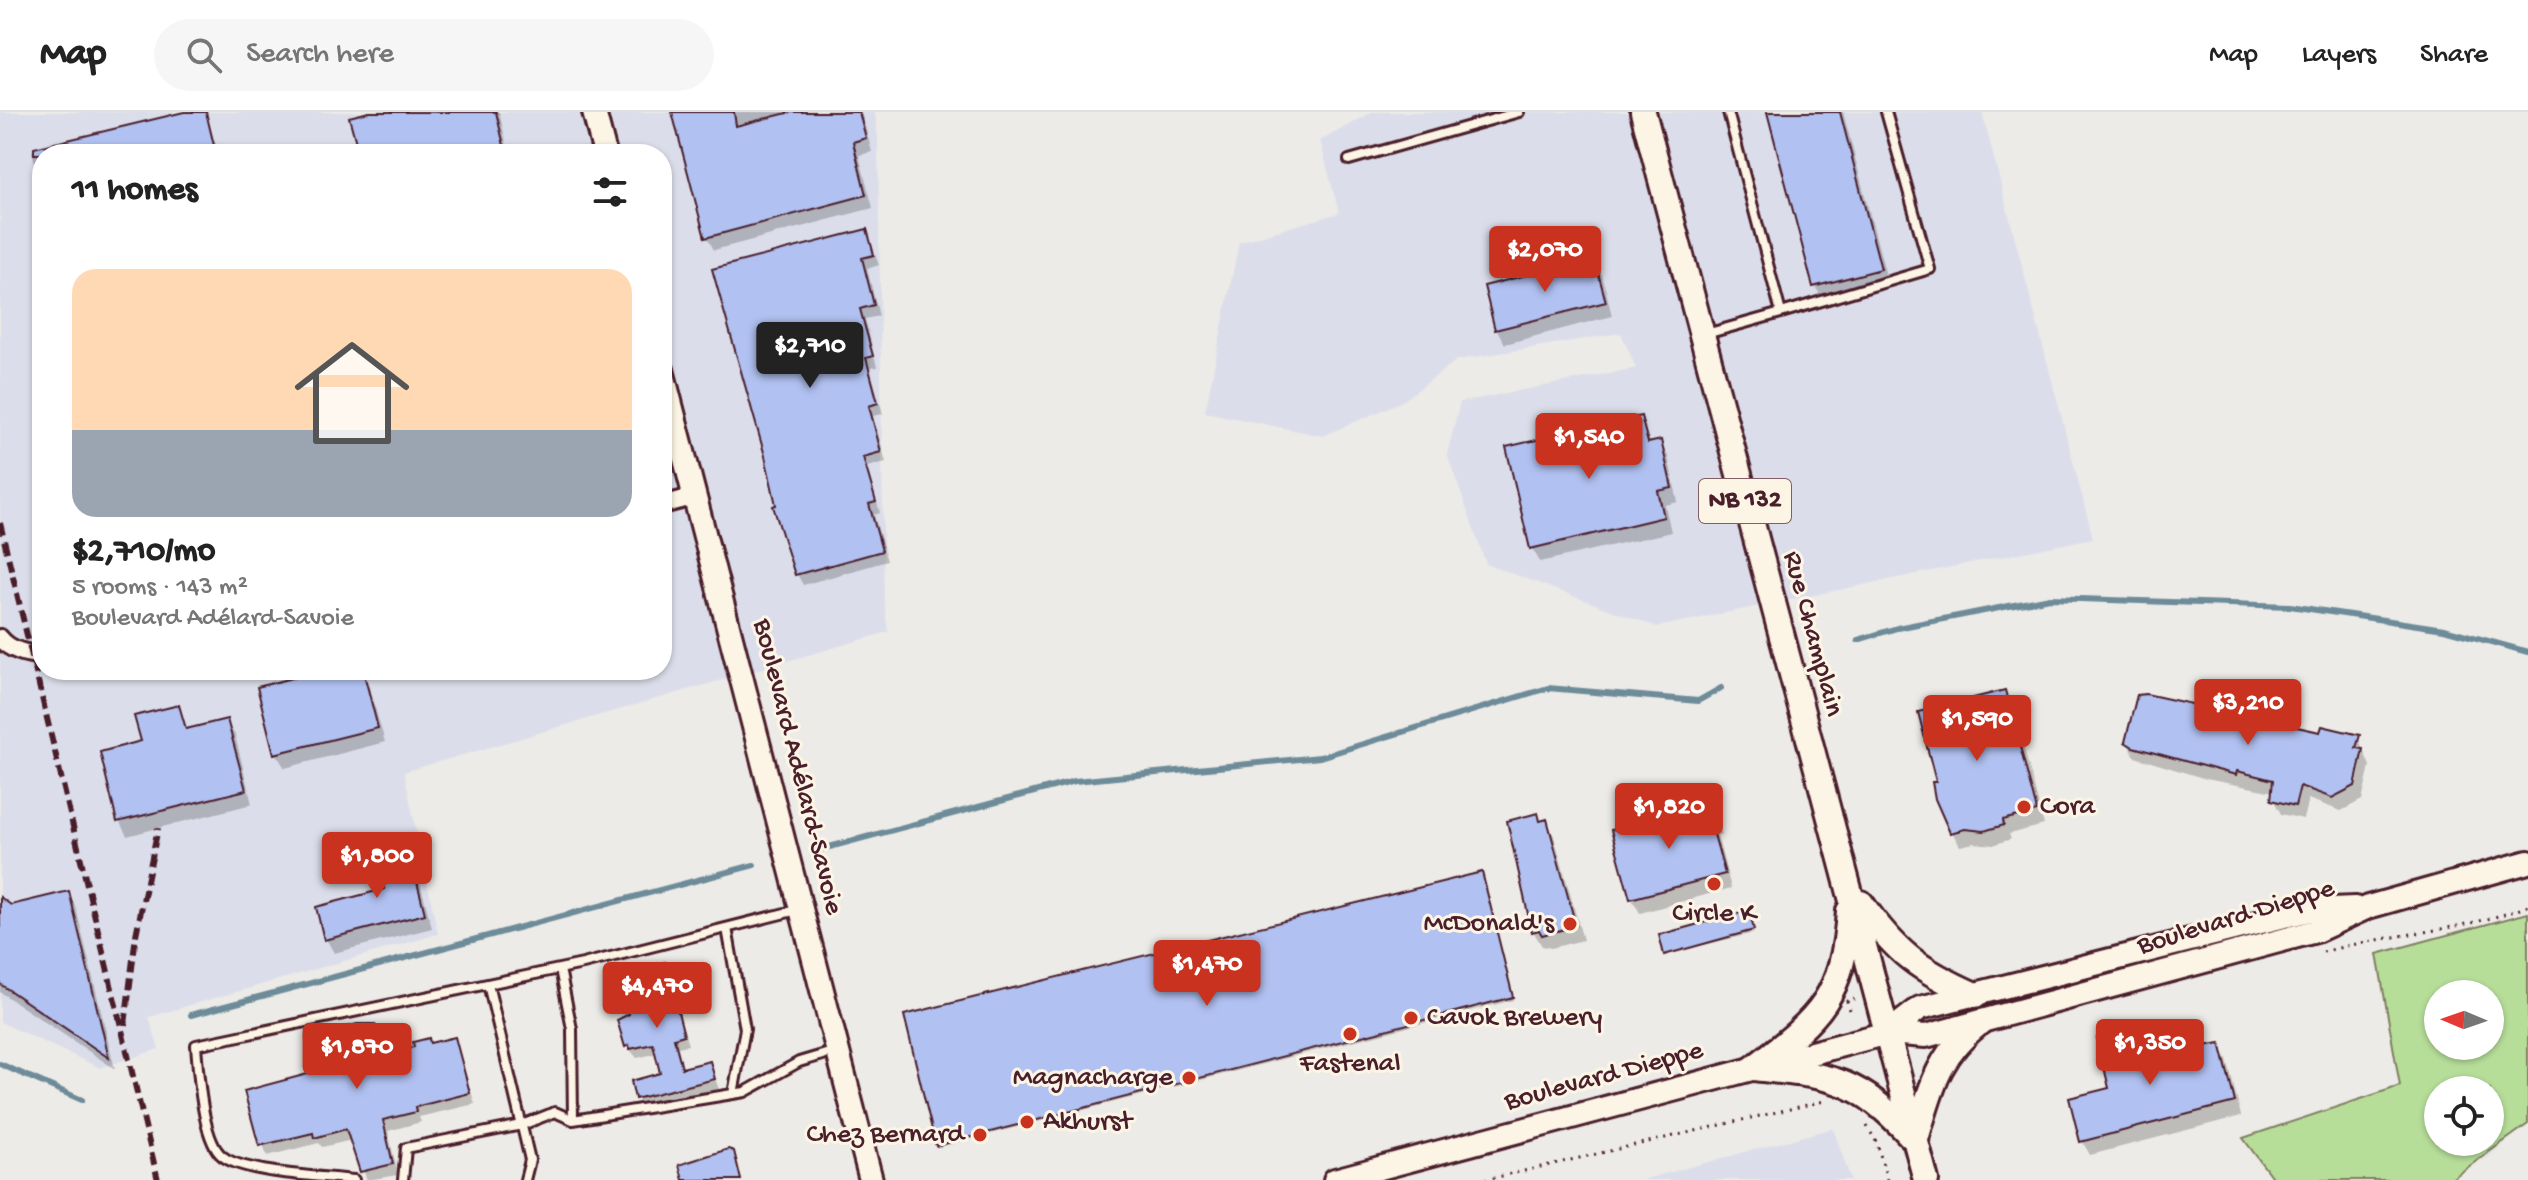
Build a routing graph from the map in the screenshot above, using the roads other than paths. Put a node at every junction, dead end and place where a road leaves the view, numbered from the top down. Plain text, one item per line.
1 (594, 112) edge
2 (1519, 112) edge
3 (1643, 112) edge
4 (1728, 112) edge
5 (1886, 112) edge
6 (602, 144) edge
7 (1349, 160) dead end
8 (1781, 313) junction
9 (1702, 336) junction
10 (672, 407) edge
11 (696, 496) junction
12 (672, 502) edge
13 (0, 638) edge
14 (32, 655) edge
15 (2528, 862) edge
16 (1851, 888) junction
17 (2368, 907) junction
18 (802, 909) junction
19 (727, 928) junction
20 (560, 969) junction
21 (488, 984) junction
22 (1975, 995) junction
23 (1980, 1022) junction
24 (1888, 1033) junction
25 (838, 1051) junction
26 (1754, 1068) junction
27 (733, 1094) junction
28 (573, 1120) junction
29 (522, 1125) junction
30 (1916, 1141) junction
31 (354, 1180) edge
32 (403, 1180) edge
33 (525, 1180) edge
34 (871, 1180) edge
35 (1335, 1180) edge
36 (1926, 1180) edge

1 - 6 main road
2 - 7 lane
3 - 9 main road, Rue Champlain / NB 132
4 - 8 lane
5 - 8 lane
8 - 9 lane
9 - 16 main road, Rue Champlain / NB 132
10 - 11 main road, Boulevard Adélard-Savoie
11 - 12 street
11 - 18 main road, Boulevard Adélard-Savoie
13 - 14 street
15 - 17 main road, Boulevard Dieppe
16 - 22 main road
16 - 24 main road, Rue Champlain / NB 132
16 - 26 main road
17 - 22 main road, Boulevard Dieppe
17 - 23 main road, Boulevard Dieppe
18 - 19 lane
18 - 25 main road, Boulevard Adélard-Savoie
19 - 20 lane
19 - 27 lane
20 - 21 lane
20 - 28 lane
21 - 29 lane
21 - 31 lane
22 - 24 main road, Boulevard Dieppe
23 - 24 main road, Boulevard Dieppe
23 - 30 main road
24 - 26 main road, Boulevard Dieppe
24 - 30 main road, NB 132
25 - 27 lane
25 - 34 main road, Boulevard Adélard-Savoie
26 - 30 main road
26 - 35 main road, Boulevard Dieppe
27 - 28 lane
28 - 29 lane
29 - 32 lane
29 - 33 lane
30 - 36 main road, NB 132

